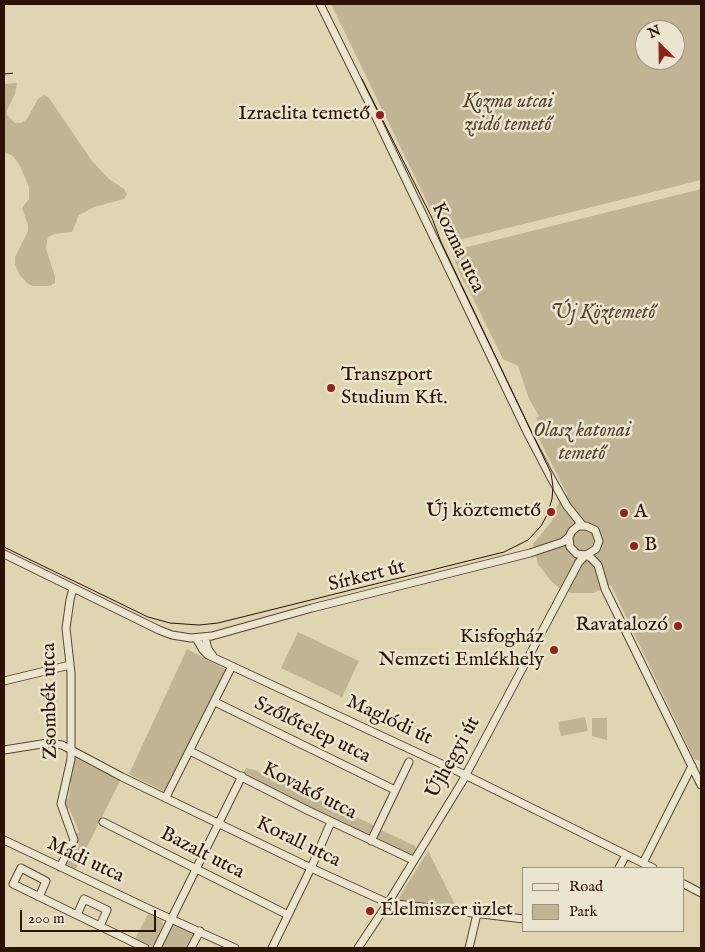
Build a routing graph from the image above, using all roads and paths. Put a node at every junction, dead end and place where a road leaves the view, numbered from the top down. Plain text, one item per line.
1 (320, 4) edge
2 (567, 506) junction
3 (582, 526) junction
4 (571, 534) junction
5 (596, 549) junction
6 (572, 550) junction
7 (537, 552) junction
8 (4, 554) edge
9 (586, 555) junction
10 (569, 578) junction
11 (73, 588) junction
12 (607, 592) junction
13 (205, 637) junction
14 (196, 638) junction
15 (217, 659) junction
16 (70, 665) junction
17 (232, 666) junction
18 (4, 681) edge
19 (215, 702) junction
20 (4, 750) edge
21 (71, 751) junction
22 (190, 751) junction
23 (409, 762) dead end
24 (692, 766) junction
25 (466, 775) junction
26 (242, 776) junction
27 (701, 785) edge
28 (395, 790) junction
29 (166, 797) junction
30 (103, 822) dead end
31 (331, 822) junction
32 (219, 823) junction
33 (4, 840) edge
34 (371, 841) junction
35 (626, 855) junction
36 (414, 860) junction
37 (643, 863) junction
38 (60, 867) junction
39 (620, 867) edge
40 (651, 867) edge
41 (311, 868) junction
42 (196, 870) junction
43 (685, 885) edge
44 (701, 893) edge
45 (39, 897) junction
46 (388, 903) junction
47 (477, 914) junction
48 (77, 915) junction
49 (288, 915) junction
50 (522, 919) edge
51 (172, 920) junction
52 (100, 926) junction
53 (200, 931) junction
54 (145, 948) edge
55 (158, 948) edge
56 (191, 948) edge
57 (235, 948) edge
58 (272, 948) edge
59 (358, 948) edge
60 (469, 948) edge

1 - 2 street, Kozma utca
2 - 3 street, Kozma utca
2 - 4 street, Kozma utca
3 - 4 street
3 - 5 street, Kozma utca
4 - 6 street, Kozma utca
4 - 7 street, Sírkert út
5 - 9 street
5 - 12 street, Kozma utca
6 - 7 street, Sírkert út
6 - 9 street
6 - 10 street, Újhegyi út
7 - 13 street, Sírkert út
8 - 11 street
9 - 10 street, Újhegyi út
9 - 12 street, Kozma utca
10 - 25 street, Újhegyi út
11 - 14 street
11 - 16 street, Zsombék utca
12 - 24 street, Kozma utca
13 - 14 street
13 - 15 street
14 - 15 street, Maglódi út
15 - 17 street, Maglódi út
16 - 18 street
16 - 21 street, Zsombék utca
17 - 19 street
17 - 25 street, Maglódi út
19 - 22 street
19 - 28 street, Szőlőtelep utca
20 - 21 street, Korall utca
21 - 29 street, Korall utca
21 - 38 street, Zsombék utca
22 - 26 street, Kovakő utca
22 - 29 street
23 - 28 street
24 - 27 street, Kozma utca
24 - 37 street
25 - 35 street, Maglódi út
25 - 36 street, Újhegyi út
26 - 31 street, Kovakő utca
26 - 32 street
28 - 34 street
29 - 32 street, Korall utca
30 - 42 street, Bazalt utca
31 - 34 street, Kovakő utca
31 - 41 street
32 - 41 street, Korall utca
32 - 42 street
33 - 38 street, Mádi utca
34 - 36 street, Kovakő utca
35 - 37 street, Maglódi út
35 - 39 street
36 - 46 street, Újhegyi út
37 - 40 street, Maglódi út
38 - 51 street, Mádi utca
41 - 46 street, Korall utca
41 - 49 street
42 - 49 street, Bazalt utca
42 - 51 street
43 - 44 street
45 - 45 street
45 - 48 street
46 - 47 street, Korall utca
46 - 59 street, Újhegyi út
47 - 50 street, Korall utca
47 - 60 street
48 - 52 street
48 - 52 street
49 - 58 street
51 - 53 street, Mádi utca
51 - 55 street
52 - 54 street
53 - 56 street
53 - 57 street, Mádi utca

